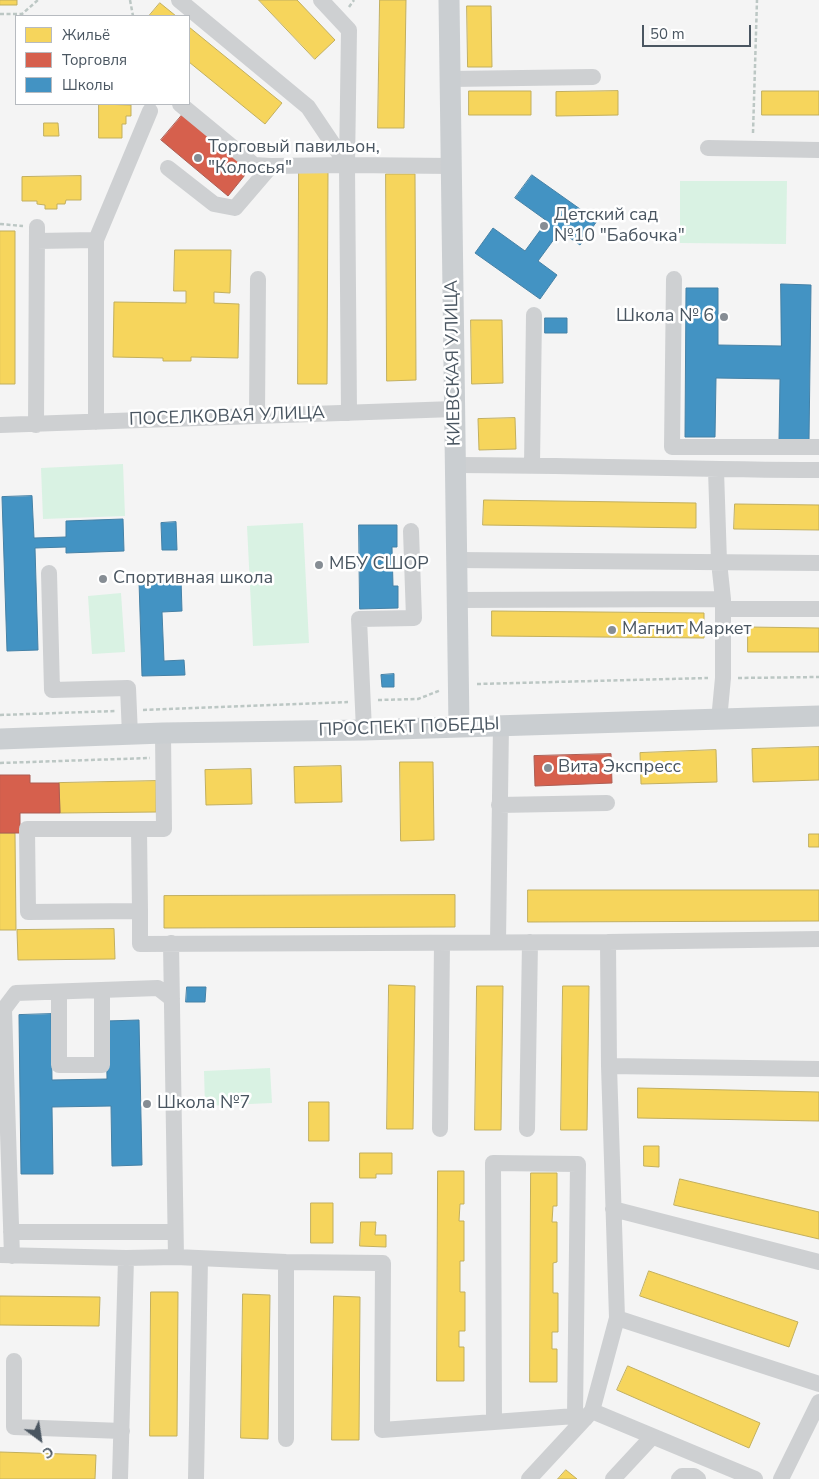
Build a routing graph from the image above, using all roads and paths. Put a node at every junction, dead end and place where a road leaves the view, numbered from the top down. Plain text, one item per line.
1 (38, 0) edge
2 (130, 0) edge
3 (179, 0) edge
4 (321, 0) edge
5 (450, 0) edge
6 (756, 0) edge
7 (0, 14) edge
8 (133, 15) edge
9 (593, 77) dead end
10 (451, 79) junction
11 (181, 105) edge
12 (150, 111) dead end
13 (708, 148) dead end
14 (752, 149) junction
15 (819, 150) edge
16 (347, 165) junction
17 (271, 166) junction
18 (452, 166) junction
19 (168, 168) dead end
20 (0, 224) edge
21 (37, 234) junction
22 (96, 240) junction
23 (258, 279) dead end
24 (674, 279) dead end
25 (534, 316) dead end
26 (454, 409) junction
27 (349, 412) junction
28 (257, 416) junction
29 (96, 422) junction
30 (0, 425) edge
31 (36, 425) junction
32 (819, 447) edge
33 (455, 465) junction
34 (532, 465) junction
35 (716, 470) junction
36 (819, 470) edge
37 (411, 531) dead end
38 (456, 560) junction
39 (719, 562) junction
40 (819, 563) edge
41 (49, 573) dead end
42 (458, 600) junction
43 (723, 604) junction
44 (819, 609) edge
45 (819, 677) edge
46 (724, 678) junction
47 (478, 684) dead end
48 (442, 690) dead end
49 (363, 701) junction
50 (129, 710) junction
51 (0, 715) edge
52 (819, 716) edge
53 (719, 720) junction
54 (501, 725) junction
55 (459, 727) junction
56 (364, 730) junction
57 (163, 733) junction
58 (130, 734) junction
59 (0, 739) edge
60 (164, 757) junction
61 (0, 763) edge
62 (607, 803) dead end
63 (499, 805) junction
64 (139, 829) junction
65 (140, 912) junction
66 (819, 939) edge
67 (498, 942) junction
68 (530, 942) junction
69 (608, 942) junction
70 (171, 943) junction
71 (442, 943) junction
72 (102, 990) junction
73 (59, 992) junction
74 (172, 999) junction
75 (609, 1066) junction
76 (819, 1069) edge
77 (440, 1129) dead end
78 (527, 1130) dead end
79 (614, 1209) junction
80 (11, 1232) junction
81 (175, 1232) junction
82 (6, 1256) edge
83 (126, 1258) junction
84 (176, 1258) junction
85 (200, 1259) junction
86 (286, 1262) junction
87 (819, 1262) edge
88 (617, 1318) junction
89 (14, 1361) dead end
90 (819, 1384) edge
91 (7, 1389) edge
92 (819, 1402) edge
93 (584, 1416) junction
94 (494, 1422) junction
95 (122, 1431) junction
96 (652, 1437) junction
97 (286, 1439) dead end
98 (120, 1479) edge
99 (196, 1479) edge
100 (529, 1479) edge
101 (613, 1479) edge
102 (679, 1479) edge
103 (698, 1479) edge
104 (755, 1479) edge
105 (781, 1479) edge

1 - 7 path
2 - 8 path
3 - 16 street
4 - 16 street
5 - 10 main road, КИЕВСКАЯ УЛИЦА
6 - 14 path
9 - 10 street
10 - 18 main road, КИЕВСКАЯ УЛИЦА
11 - 17 street
12 - 22 street
13 - 14 street
14 - 15 street
16 - 17 street
16 - 18 street
16 - 27 street
17 - 19 street
18 - 26 main road, КИЕВСКАЯ УЛИЦА
20 - 21 path
21 - 22 street
21 - 31 street
22 - 29 street
23 - 28 street
24 - 32 street
25 - 34 street
26 - 27 street, ПОСЕЛКОВАЯ УЛИЦА
26 - 33 main road, КИЕВСКАЯ УЛИЦА
27 - 28 street, ПОСЕЛКОВАЯ УЛИЦА
28 - 29 street, ПОСЕЛКОВАЯ УЛИЦА
29 - 31 street, ПОСЕЛКОВАЯ УЛИЦА
30 - 31 street, ПОСЕЛКОВАЯ УЛИЦА
33 - 34 street
33 - 38 main road, КИЕВСКАЯ УЛИЦА
34 - 35 street
35 - 36 street
35 - 39 street
37 - 49 street
38 - 39 street
38 - 42 main road, КИЕВСКАЯ УЛИЦА
39 - 40 street
39 - 43 street
41 - 50 street
42 - 43 street
42 - 55 main road, КИЕВСКАЯ УЛИЦА
43 - 44 street
43 - 46 street
45 - 46 path
46 - 47 path
46 - 53 street
48 - 49 path
49 - 50 path
49 - 56 street
50 - 51 path
50 - 58 street
52 - 53 main road, ПРОСПЕКТ ПОБЕДЫ
53 - 54 main road, ПРОСПЕКТ ПОБЕДЫ
54 - 55 main road, ПРОСПЕКТ ПОБЕДЫ
54 - 63 street
55 - 56 main road, ПРОСПЕКТ ПОБЕДЫ
56 - 57 main road, ПРОСПЕКТ ПОБЕДЫ
57 - 58 main road, ПРОСПЕКТ ПОБЕДЫ
57 - 60 street
58 - 59 main road, ПРОСПЕКТ ПОБЕДЫ
60 - 61 path
60 - 64 street
62 - 63 street
63 - 67 street
64 - 65 street
64 - 65 street
65 - 70 street
66 - 69 street
67 - 68 street
67 - 71 street
68 - 69 street
68 - 78 street
69 - 75 street
70 - 71 street
70 - 74 street
71 - 77 street
72 - 73 street
72 - 73 street
72 - 74 street
73 - 80 street
74 - 81 street
75 - 76 street
75 - 79 street
79 - 87 street
79 - 88 street
80 - 81 street
80 - 82 street
81 - 84 street
82 - 83 street
83 - 84 street
83 - 95 street
84 - 85 street
85 - 86 street
85 - 99 street
86 - 94 street
86 - 97 street
88 - 90 street
88 - 93 street
89 - 91 street
91 - 95 street
92 - 105 street
93 - 94 street
93 - 94 street
93 - 96 street
93 - 100 street
95 - 98 street
96 - 101 street
96 - 104 street
102 - 103 street

